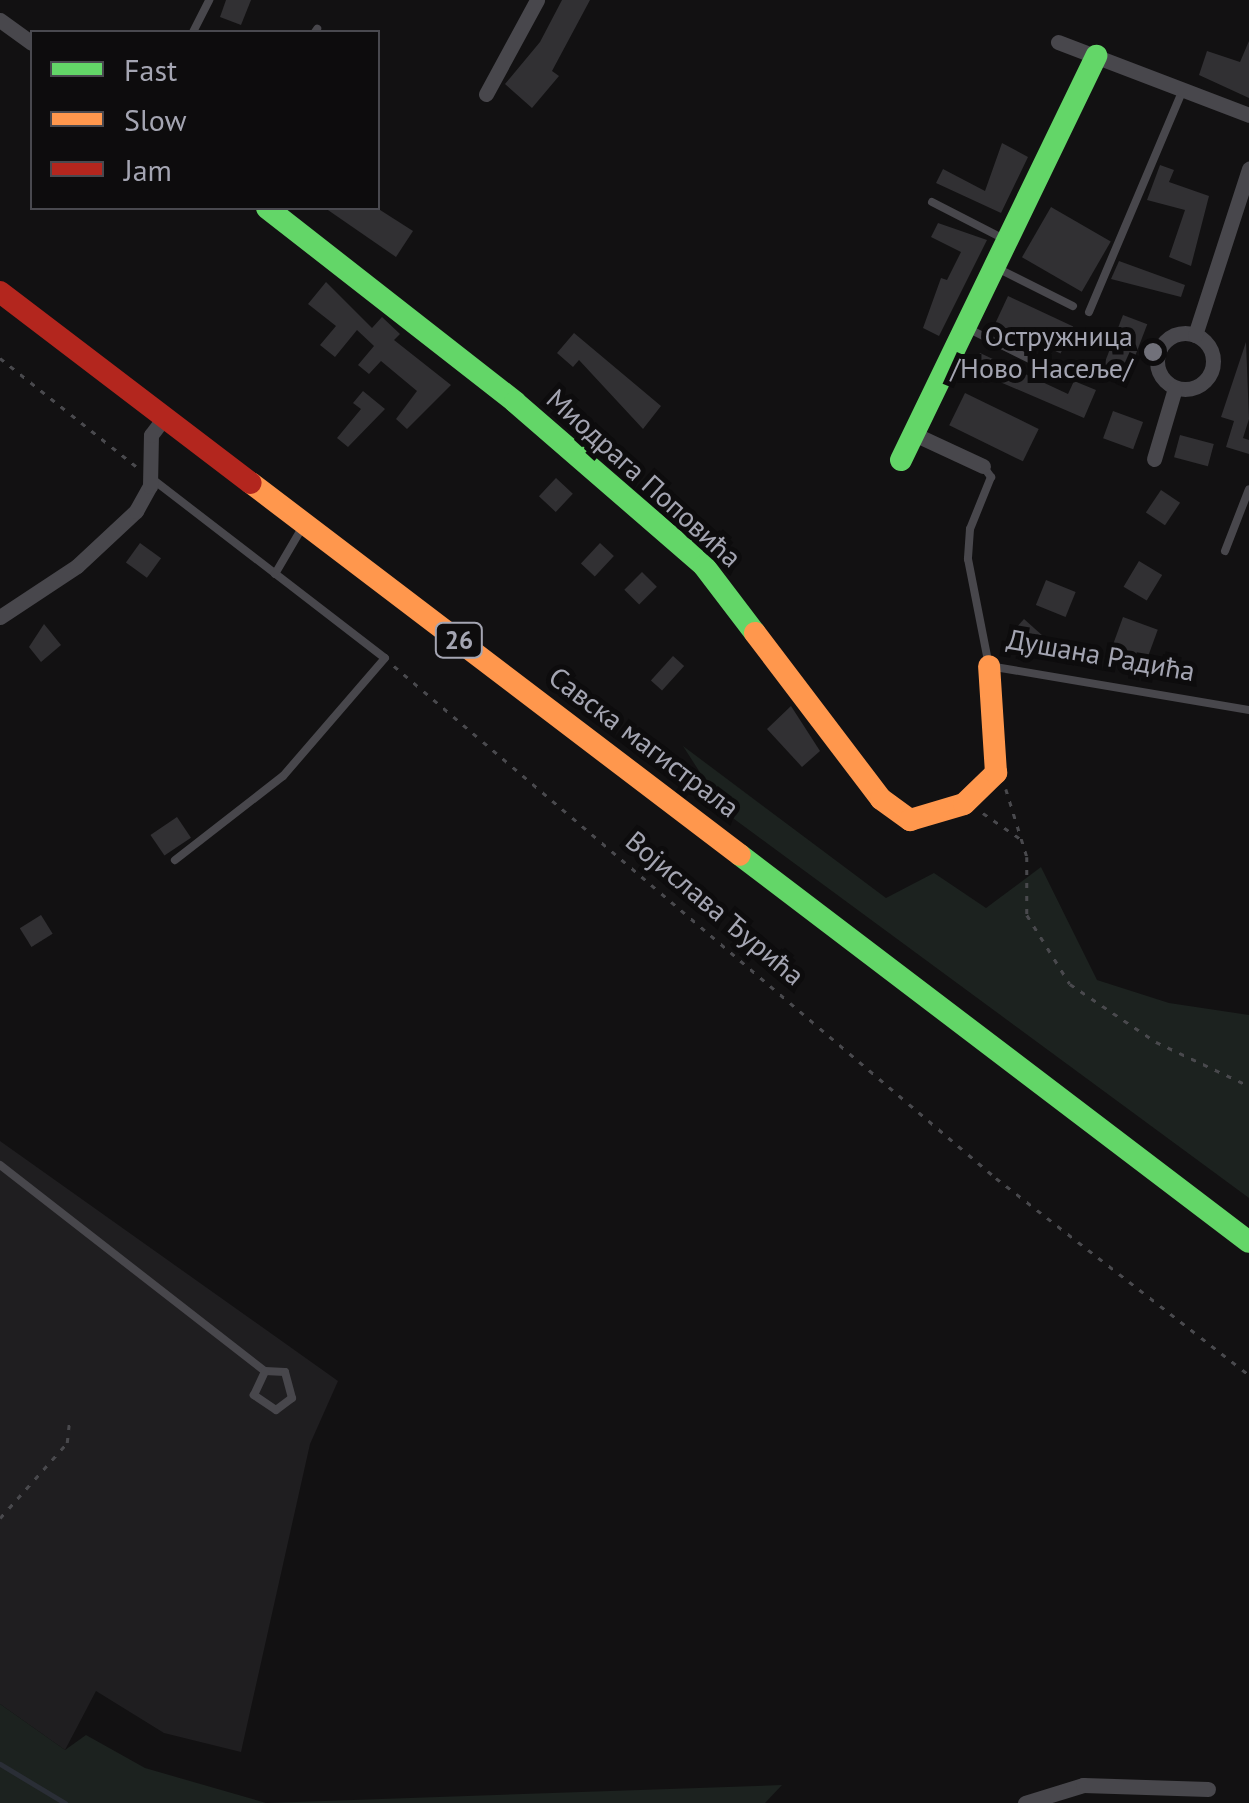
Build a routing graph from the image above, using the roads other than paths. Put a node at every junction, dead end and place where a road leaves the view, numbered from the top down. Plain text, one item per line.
1 (209, 0) edge
2 (536, 0) edge
3 (0, 20) edge
4 (195, 30) edge
5 (30, 42) edge
6 (1058, 42) dead end
7 (1096, 56) junction
8 (1183, 89) junction
9 (486, 94) dead end
10 (1249, 115) edge
11 (1249, 169) edge
12 (932, 202) dead end
13 (270, 210) edge
14 (1008, 241) junction
15 (995, 267) junction
16 (0, 292) edge
17 (1074, 306) dead end
18 (1088, 312) dead end
19 (966, 328) junction
20 (1196, 336) junction
21 (1052, 370) dead end
22 (1175, 388) junction
23 (164, 418) junction
24 (914, 434) junction
25 (1154, 459) dead end
26 (901, 460) dead end
27 (983, 466) joint
28 (151, 478) junction
29 (1249, 490) edge
30 (304, 523) junction
31 (1226, 552) dead end
32 (275, 574) junction
33 (0, 617) edge
34 (989, 666) junction
35 (1249, 710) edge
36 (175, 860) dead end
37 (0, 1165) edge
38 (1249, 1242) edge
39 (266, 1371) junction
40 (1208, 1789) dead end
41 (1025, 1803) edge

1 - 4 lane
2 - 9 street
3 - 5 street
6 - 7 street
7 - 8 street
7 - 14 main road
8 - 10 street
8 - 18 lane
11 - 20 street
12 - 14 lane
13 - 34 main road, Миодрага Поповића
14 - 15 main road
15 - 17 lane
15 - 19 main road
16 - 23 main road, Савска магистрала / 26
19 - 21 lane
19 - 24 main road
20 - 22 street
20 - 22 street
22 - 25 street
23 - 28 street
23 - 30 main road, Савска магистрала / 26
24 - 26 main road
24 - 27 street, Душана Радића
27 - 34 lane, Душана Радића
28 - 32 lane
28 - 33 street
29 - 31 lane
30 - 32 lane
30 - 38 main road, Савска магистрала / 26
32 - 36 lane
34 - 35 lane, Душана Радића
37 - 39 lane
39 - 39 lane
40 - 41 street

